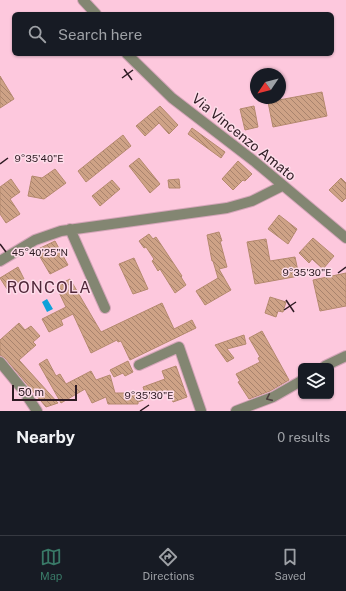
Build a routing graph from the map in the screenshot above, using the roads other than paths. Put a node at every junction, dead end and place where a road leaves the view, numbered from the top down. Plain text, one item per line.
1 (83, 0) edge
2 (94, 12) edge
3 (130, 56) edge
4 (282, 186) junction
5 (70, 229) junction
6 (346, 238) edge
7 (0, 261) edge
8 (105, 308) dead end
9 (346, 356) edge
10 (0, 362) edge
11 (331, 363) edge
12 (139, 365) dead end
13 (298, 383) edge
14 (37, 411) edge
15 (200, 411) edge
16 (236, 411) edge

1 - 2 street
3 - 4 street, Via Vincenzo Amato
4 - 5 street
4 - 6 street, Via Vincenzo Amato
5 - 7 street
5 - 8 street
9 - 11 street
10 - 14 street
12 - 15 street
13 -> 16 street

